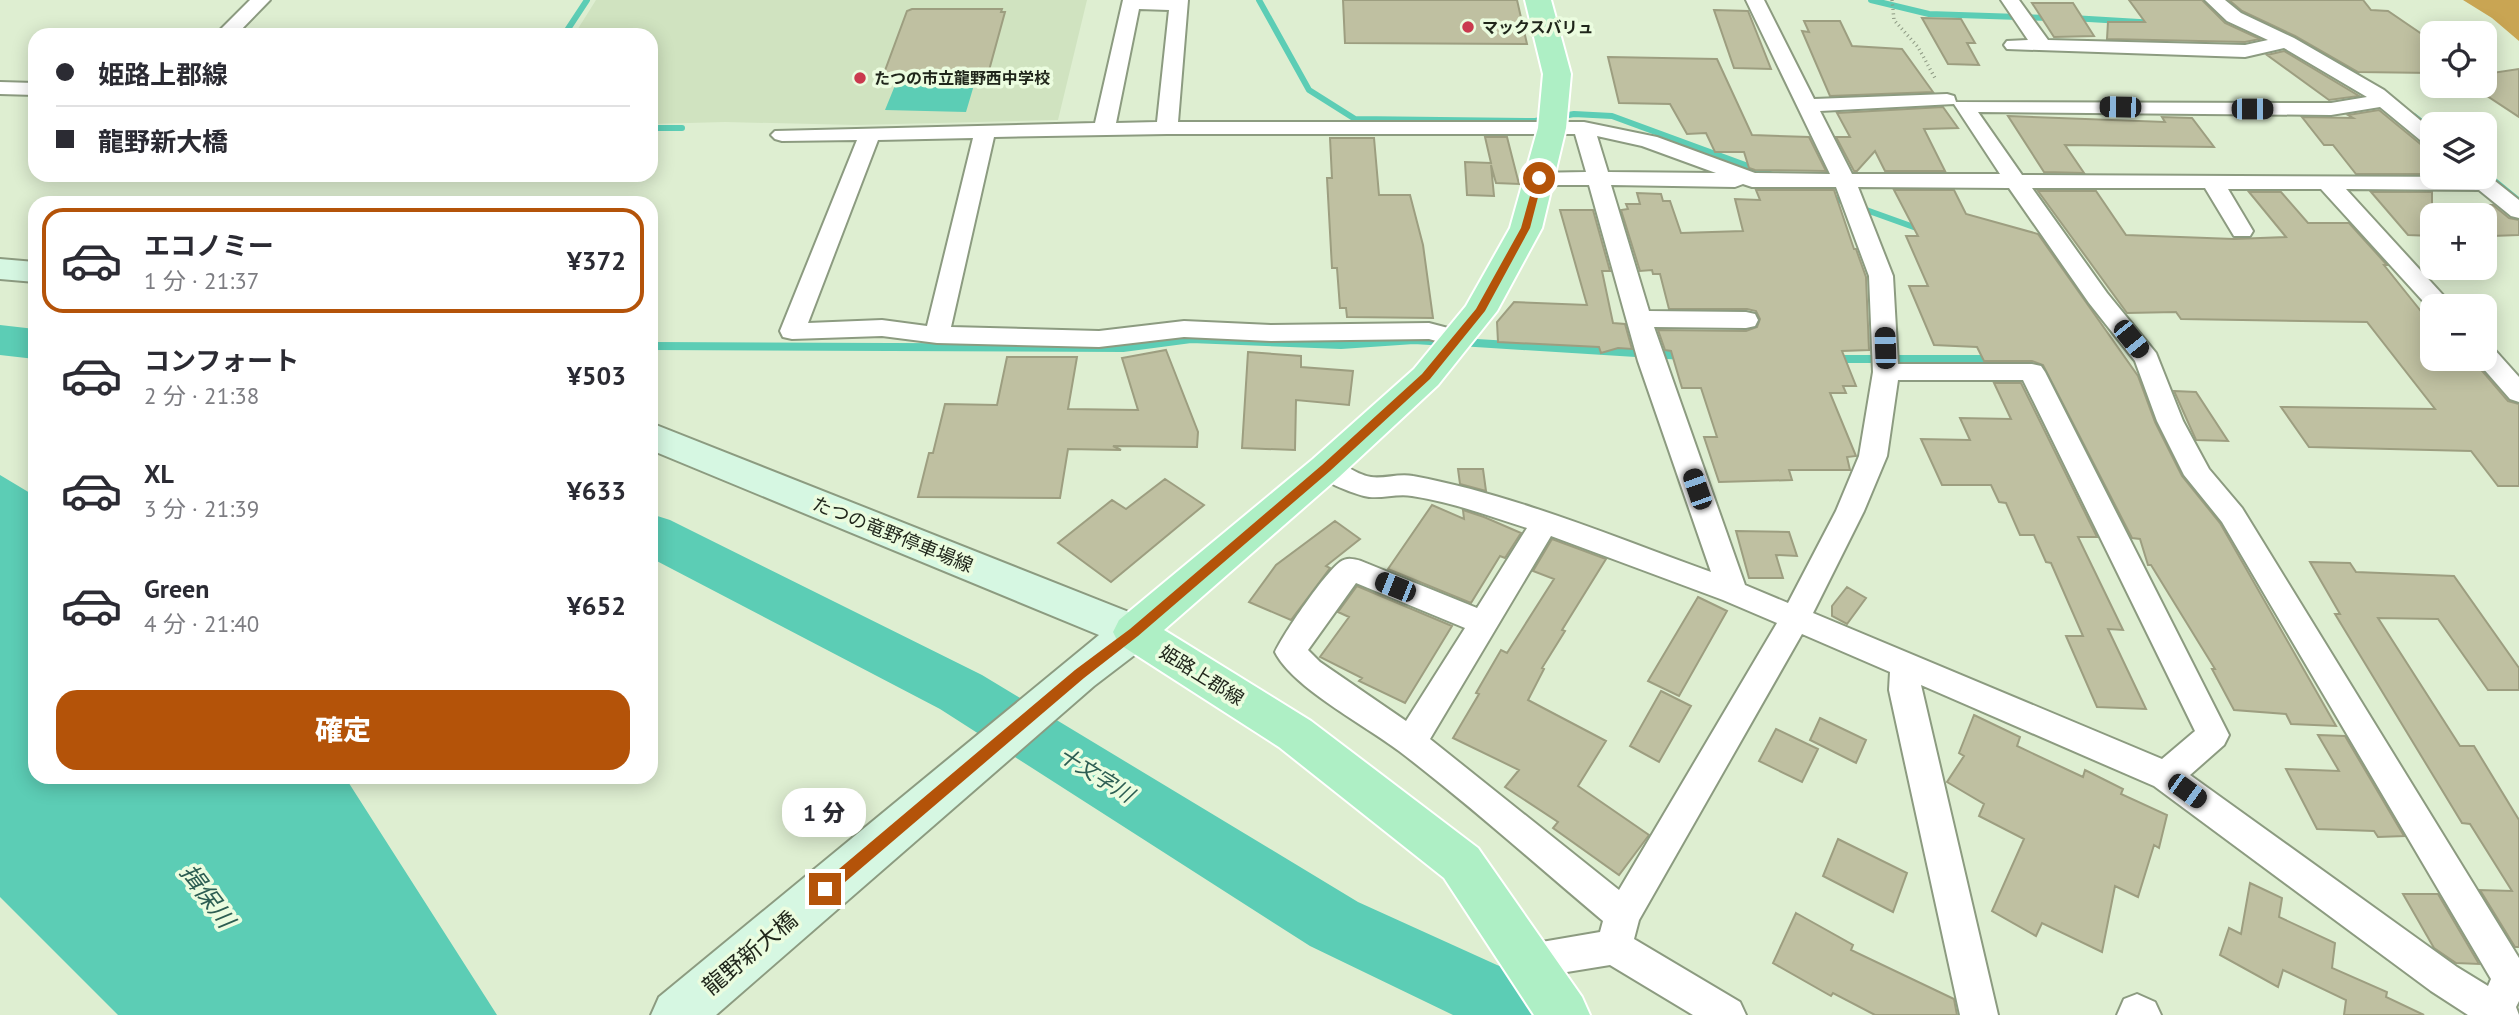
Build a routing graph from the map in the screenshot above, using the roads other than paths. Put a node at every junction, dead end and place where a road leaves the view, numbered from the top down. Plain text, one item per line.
1 (261, 0) edge
2 (1538, 0) edge
3 (1755, 0) edge
4 (2010, 0) edge
5 (2214, 0) edge
6 (1131, 2) edge
7 (1179, 3) edge
8 (232, 28) edge
9 (2287, 42) junction
10 (2014, 45) dead end
11 (2042, 46) junction
12 (0, 89) edge
13 (28, 89) edge
14 (1947, 100) road end
15 (2384, 100) junction
16 (1808, 105) junction
17 (1167, 128) junction
18 (1568, 128) junction
19 (1104, 129) junction
20 (2420, 130) edge
21 (985, 131) junction
22 (782, 135) dead end
23 (869, 136) junction
24 (1539, 178) junction
25 (1600, 180) junction
26 (1752, 180) junction
27 (2014, 180) junction
28 (2326, 180) junction
29 (2420, 180) edge
30 (2212, 181) junction
31 (1845, 182) junction
32 (2492, 189) edge
33 (2519, 211) edge
34 (2242, 231) dead end
35 (0, 268) edge
36 (28, 271) edge
37 (2430, 294) edge
38 (1641, 319) junction
39 (1746, 320) dead end
40 (937, 335) junction
41 (1458, 339) junction
42 (2497, 368) edge
43 (1886, 372) junction
44 (2519, 393) edge
45 (658, 439) edge
46 (1326, 468) junction
47 (1545, 523) junction
48 (1733, 592) junction
49 (1795, 619) junction
50 (1483, 623) junction
51 (1134, 632) junction
52 (1906, 666) junction
53 (1411, 742) junction
54 (2166, 776) junction
55 (1619, 931) junction
56 (1530, 961) junction
57 (2498, 1013) edge
58 (677, 1015) edge
59 (1564, 1015) edge
60 (1727, 1015) edge
61 (1979, 1015) edge
62 (2136, 1015) edge
63 (2142, 1015) edge

1 - 8 street
2 - 18 main road, 姫路上郡線
3 - 16 street
4 - 11 street
5 - 9 street
6 - 7 street
6 - 19 street
7 - 17 street
9 - 11 street
9 - 15 street
10 - 11 street
12 - 13 street
14 - 16 street
15 - 20 street
15 - 27 street
16 - 31 street
17 - 18 street
17 - 19 street
18 - 24 main road, 姫路上郡線
18 - 25 street
18 - 26 street
19 - 21 street
21 - 23 street
21 - 40 street
22 - 23 street
23 - 40 street
24 - 25 street
24 - 41 main road, 姫路上郡線
25 - 26 street
25 - 38 street
26 - 31 street
27 - 30 street
27 - 31 street
27 - 57 street
28 - 29 street
28 - 30 street
28 - 37 street
30 - 34 street
31 - 43 street
32 - 33 street
35 - 36 main road
38 - 39 street
38 - 48 street
40 - 41 street
41 - 46 main road, 姫路上郡線
42 - 44 street
43 - 49 street
43 - 54 street
45 - 51 main road, たつの竜野停車場線
46 - 47 street
46 - 51 main road, 姫路上郡線
47 - 48 street
47 - 50 street
48 - 49 street
49 - 52 street
49 - 55 street
50 - 53 street
50 - 53 street
51 - 56 main road, 姫路上郡線
51 - 58 main road, 龍野新大橋
52 - 54 street
52 - 61 street
53 - 55 street
54 - 57 street
55 - 56 street
55 - 60 street
56 - 59 main road, 姫路上郡線
62 - 63 street

